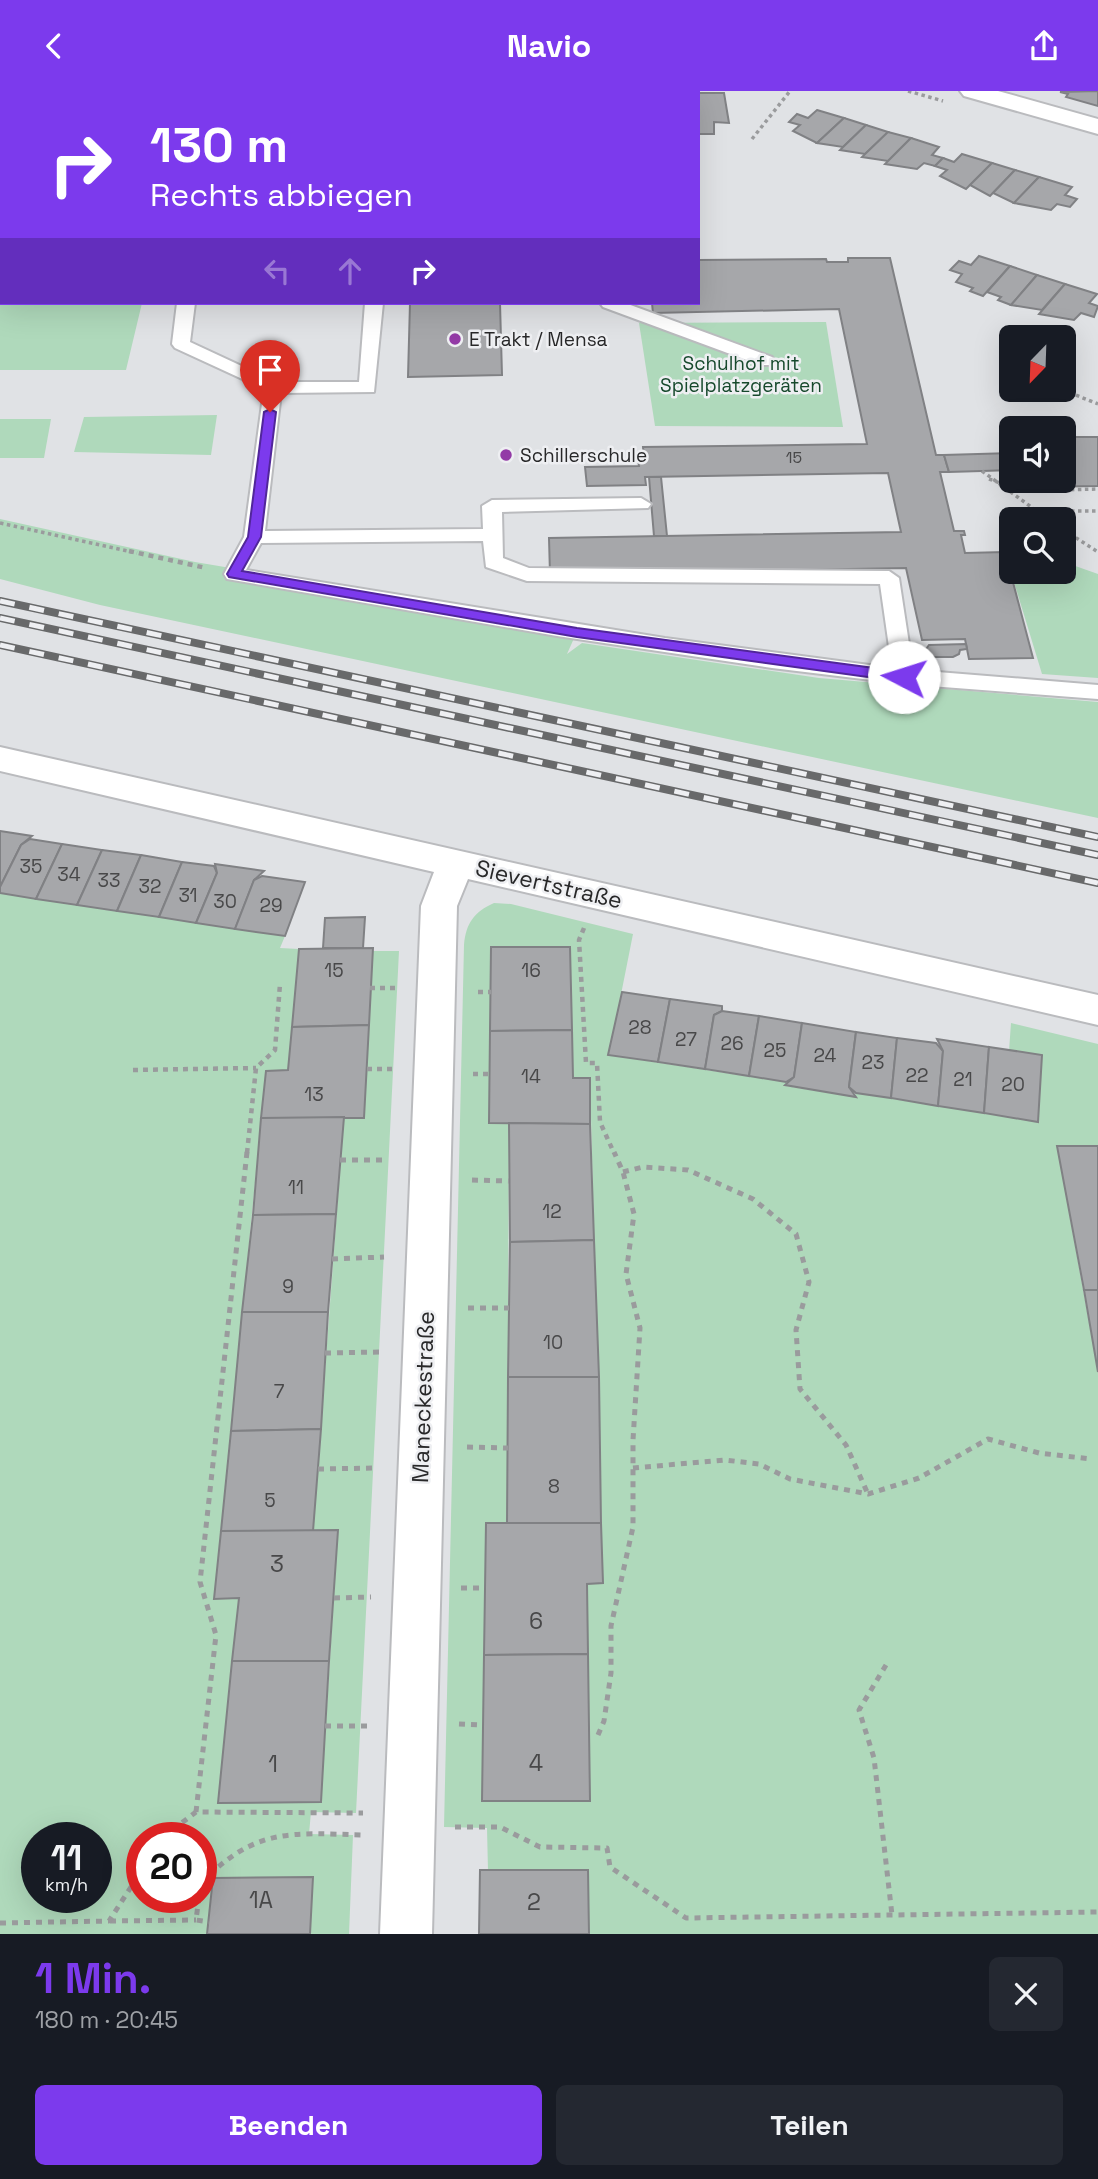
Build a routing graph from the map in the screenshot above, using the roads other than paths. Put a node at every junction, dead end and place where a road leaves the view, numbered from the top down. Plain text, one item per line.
1 (972, 91) edge
2 (1098, 127) edge
3 (186, 305) edge
4 (374, 305) edge
5 (613, 305) edge
6 (766, 361) dead end
7 (273, 387) junction
8 (641, 504) dead end
9 (493, 535) junction
10 (254, 537) junction
11 (904, 677) junction
12 (1098, 692) edge
13 (0, 759) edge
14 (456, 863) junction
15 (1098, 1010) edge
16 (406, 1934) edge

1 - 2 street
3 - 7 lane
4 - 7 lane
5 - 6 lane
7 - 10 lane
8 - 9 lane
9 - 10 lane
9 - 11 lane
10 - 11 lane
11 - 12 lane
13 - 14 street, Sievertstraße
14 - 15 street, Sievertstraße
14 - 16 street, Maneckestraße

